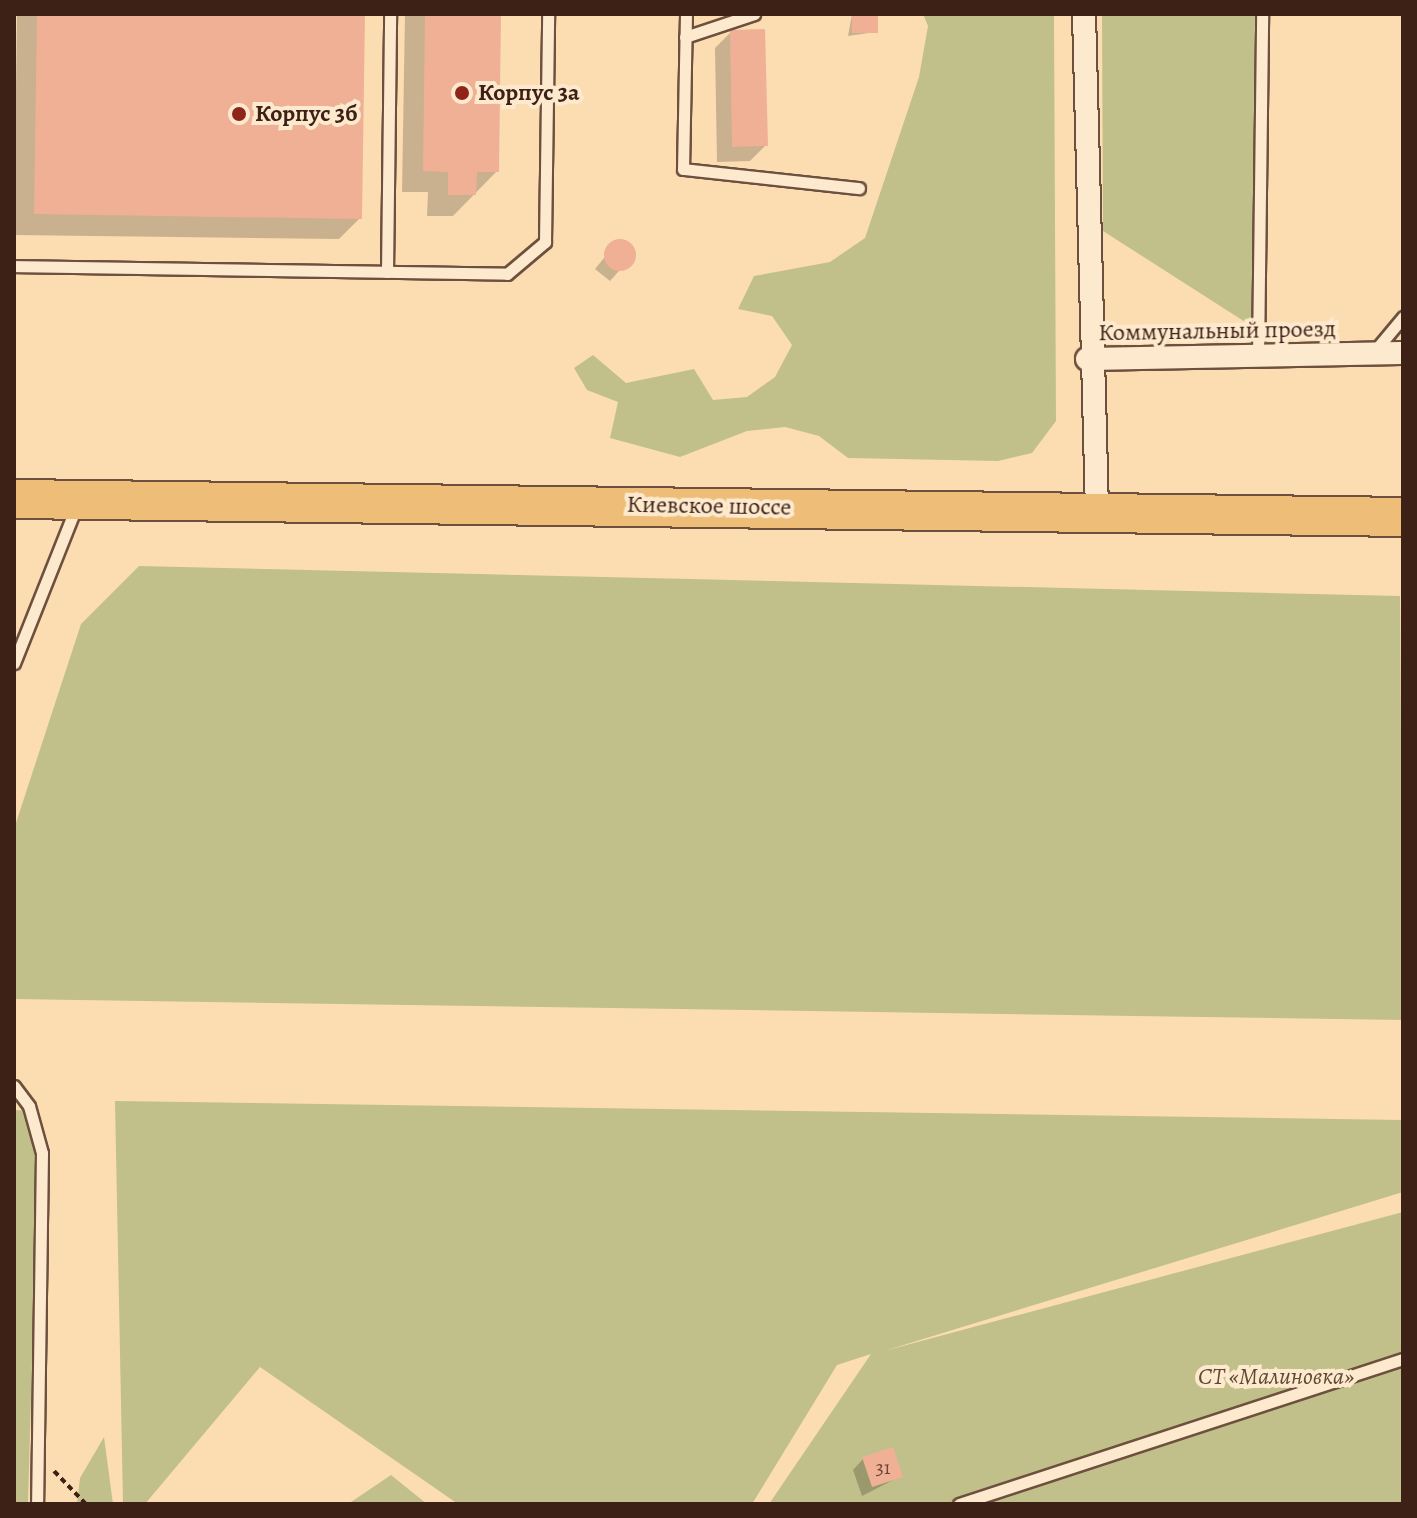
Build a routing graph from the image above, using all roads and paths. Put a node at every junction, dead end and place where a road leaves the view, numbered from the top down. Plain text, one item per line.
1 (390, 14) edge
2 (548, 14) edge
3 (686, 14) edge
4 (754, 14) edge
5 (1084, 14) edge
6 (1262, 14) edge
7 (685, 37) junction
8 (859, 188) dead end
9 (14, 266) edge
10 (387, 272) junction
11 (1403, 317) edge
12 (1403, 353) edge
13 (1372, 354) junction
14 (1258, 356) junction
15 (1087, 359) junction
16 (14, 499) edge
17 (78, 500) junction
18 (1097, 512) junction
19 (1403, 517) edge
20 (14, 663) edge
21 (14, 1086) edge
22 (1403, 1359) edge
23 (39, 1455) junction
24 (37, 1504) edge
25 (86, 1504) edge
26 (959, 1504) edge

1 - 10 lane
2 - 10 lane
3 - 7 lane
4 - 7 lane
5 - 15 street
6 - 14 lane
7 - 8 lane
9 - 10 lane
11 - 13 lane
12 - 13 street, Коммунальный проезд
13 - 14 street, Коммунальный проезд
14 - 15 street, Коммунальный проезд
15 - 18 street, Коммунальный проезд
16 - 17 highway, Киевское шоссе
17 - 18 highway, Киевское шоссе
17 - 20 lane
18 - 19 highway, Киевское шоссе
21 - 23 lane
22 - 26 lane
23 - 24 lane
23 - 25 path

